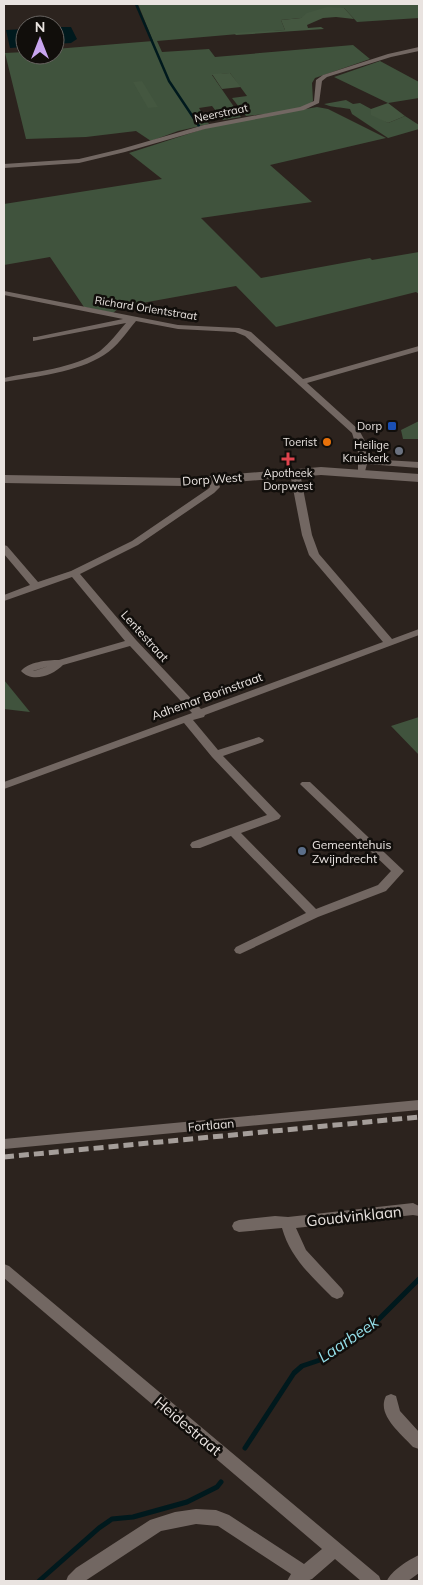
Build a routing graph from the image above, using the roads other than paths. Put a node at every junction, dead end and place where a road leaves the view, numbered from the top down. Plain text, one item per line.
1 (419, 49) edge
2 (4, 166) edge
3 (4, 293) edge
4 (134, 319) junction
5 (36, 339) dead end
6 (419, 348) edge
7 (4, 380) edge
8 (302, 382) junction
9 (419, 465) edge
10 (362, 467) junction
11 (294, 473) junction
12 (419, 478) edge
13 (4, 479) edge
14 (213, 480) junction
15 (419, 484) edge
16 (419, 489) edge
17 (4, 548) edge
18 (74, 572) junction
19 (37, 587) junction
20 (4, 598) edge
21 (419, 632) edge
22 (132, 642) junction
23 (390, 643) junction
24 (59, 663) dead end
25 (200, 714) junction
26 (187, 719) junction
27 (259, 740) dead end
28 (216, 755) junction
29 (306, 784) dead end
30 (4, 786) edge
31 (234, 832) junction
32 (196, 845) dead end
33 (314, 914) junction
34 (240, 950) dead end
35 (419, 1105) edge
36 (4, 1144) edge
37 (419, 1211) edge
38 (288, 1223) junction
39 (239, 1226) dead end
40 (4, 1270) edge
41 (337, 1293) dead end
42 (392, 1401) dead end
43 (419, 1442) edge
44 (333, 1550) junction
45 (419, 1563) edge
46 (300, 1577) edge
47 (74, 1581) edge
48 (373, 1581) edge
49 (395, 1581) edge

1 - 2 street, Neerstraat
3 - 4 street, Richard Orlentstraat
4 - 5 street
4 - 7 street
4 - 8 street, Richard Orlentstraat
6 - 8 street
8 - 10 street, Richard Orlentstraat
9 - 10 street
10 - 11 main road, Dorp West
10 - 12 main road, Dorp West
11 - 14 main road, Dorp West
11 - 23 street
13 - 14 main road, Dorp West
14 - 18 street
15 - 16 main road
17 - 19 street
18 - 19 street
18 - 22 street, Lentestraat
19 - 20 street
21 - 23 street, Adhemar Borinstraat
22 - 24 street
22 - 25 street, Lentestraat
23 - 25 street, Adhemar Borinstraat
25 - 26 street, Adhemar Borinstraat
26 - 28 street
26 - 30 street, Adhemar Borinstraat
27 - 28 street
28 - 31 street
29 - 33 street
31 - 32 street
31 - 33 street
33 - 34 street
35 - 36 street, Fortlaan
37 - 38 street, Goudvinklaan
38 - 39 street, Goudvinklaan
38 - 41 street, Goudvinklaan
40 - 44 street, Heidestraat
42 - 43 street
44 - 46 street
44 - 48 street, Heidestraat
45 - 49 street
46 - 47 street

